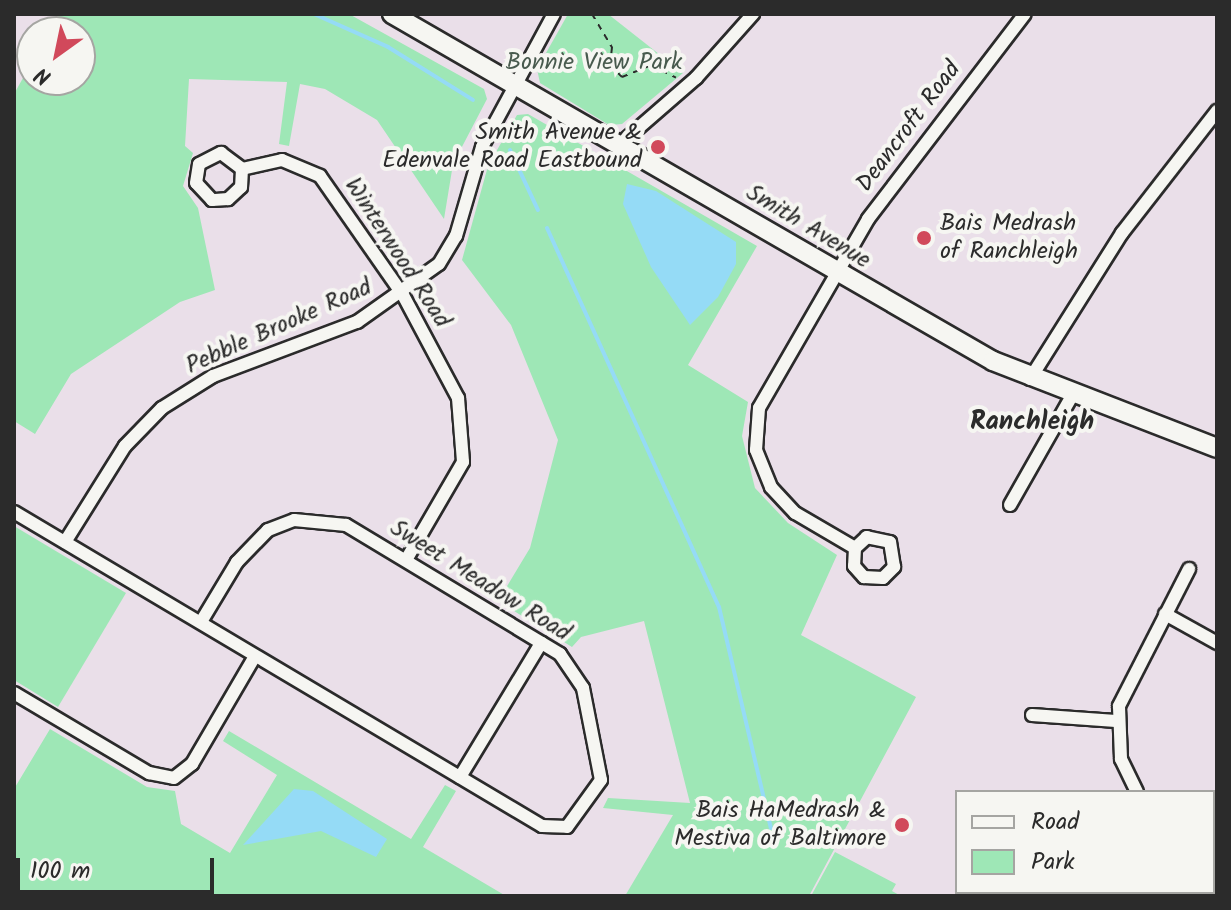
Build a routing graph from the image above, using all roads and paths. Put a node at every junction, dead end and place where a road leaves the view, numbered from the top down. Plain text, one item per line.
1 (392, 14) edge
2 (554, 14) edge
3 (592, 14) edge
4 (753, 14) edge
5 (1025, 14) edge
6 (513, 81) junction
7 (685, 88) junction
8 (1217, 111) edge
9 (620, 144) junction
10 (242, 169) dead end
11 (835, 272) junction
12 (403, 295) junction
13 (1030, 379) junction
14 (1072, 396) junction
15 (1217, 448) edge
16 (1010, 505) dead end
17 (14, 512) edge
18 (65, 542) junction
19 (855, 548) dead end
20 (406, 560) junction
21 (1189, 569) dead end
22 (1165, 614) junction
23 (201, 622) junction
24 (541, 643) junction
25 (1217, 643) edge
26 (255, 656) junction
27 (14, 693) edge
28 (1032, 715) dead end
29 (1116, 721) junction
30 (460, 777) junction
31 (1136, 790) edge

1 - 6 main road, Smith Avenue
2 - 6 street, Pebble Brooke Road
3 - 7 path
4 - 7 street
5 - 11 street, Deancroft Road
6 - 9 main road, Smith Avenue
6 - 12 street, Pebble Brooke Road
7 - 9 street
8 - 13 street
9 - 11 main road, Smith Avenue
10 - 12 street, Winterwood Road
11 - 13 main road, Smith Avenue
11 - 19 street, Deancroft Road
12 - 18 street, Pebble Brooke Road
12 - 20 street, Winterwood Road
13 - 14 main road, Smith Avenue
14 - 15 main road, Smith Avenue
14 - 16 street
17 - 18 street, Sweet Meadow Road
18 - 23 street, Sweet Meadow Road
20 - 23 street, Sweet Meadow Road
20 - 24 street, Sweet Meadow Road
21 - 22 street
22 - 25 street
22 - 29 street
23 - 26 street, Sweet Meadow Road
24 - 30 street
24 - 30 street, Sweet Meadow Road
26 - 27 street
26 - 30 street, Sweet Meadow Road
28 - 29 street
29 - 31 street

